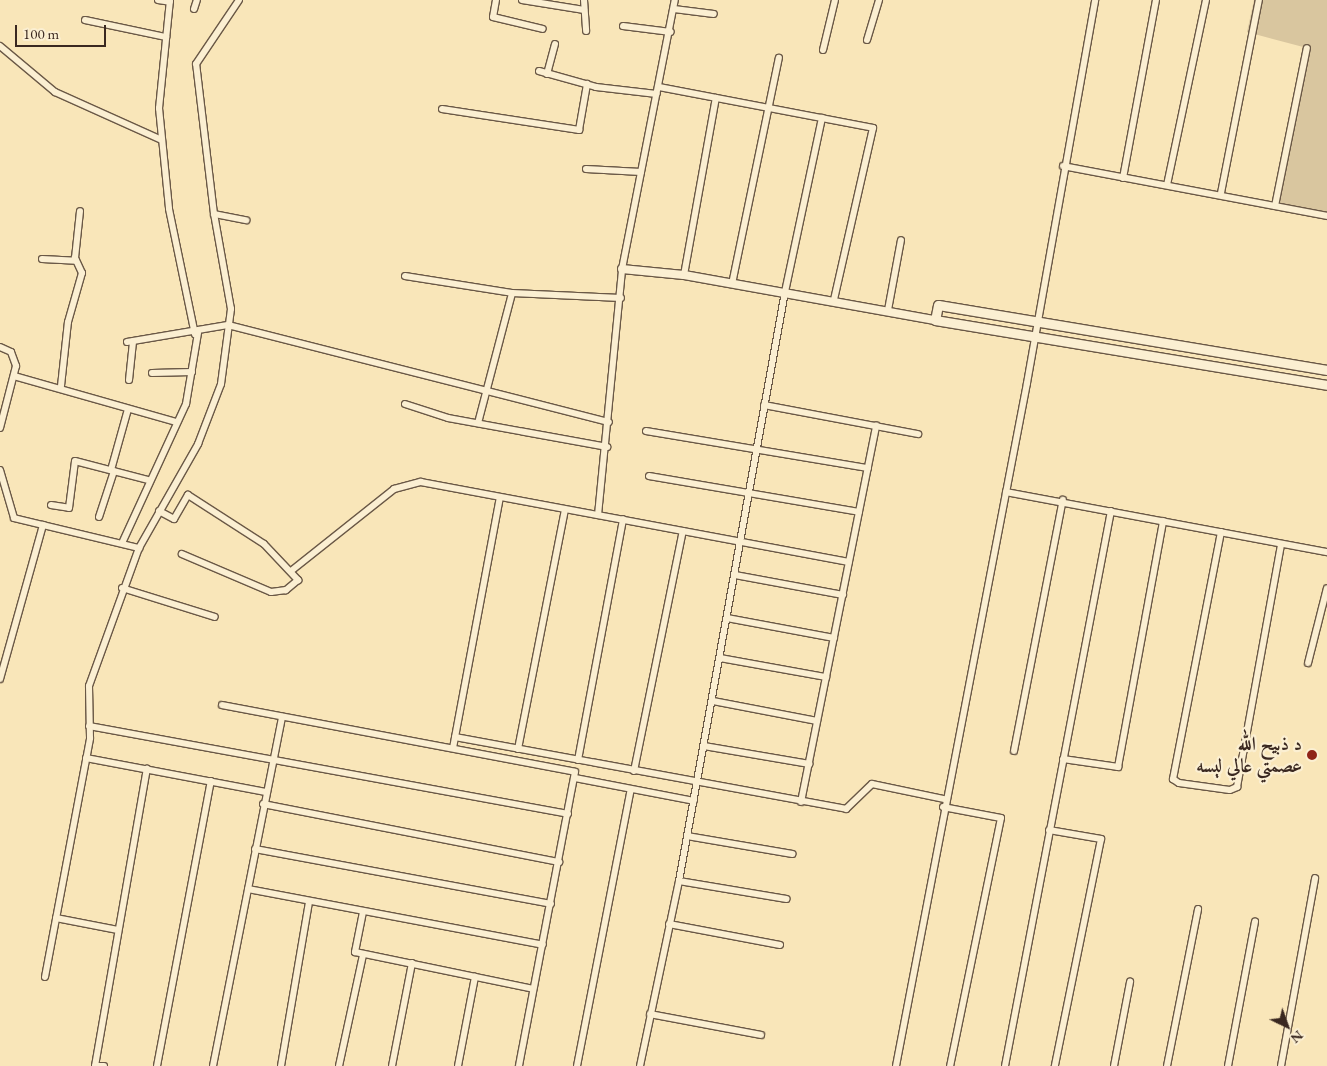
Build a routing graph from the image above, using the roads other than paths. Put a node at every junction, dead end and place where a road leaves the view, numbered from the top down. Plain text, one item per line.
1 (158, 0) edge
2 (197, 0) edge
3 (238, 0) edge
4 (496, 0) edge
5 (522, 0) edge
6 (584, 0) edge
7 (675, 0) edge
8 (835, 0) edge
9 (879, 0) edge
10 (1095, 0) edge
11 (1156, 0) edge
12 (1206, 0) edge
13 (1259, 0) edge
14 (170, 1) edge
15 (553, 3) edge
16 (194, 9) dead end
17 (674, 9) junction
18 (584, 10) junction
19 (714, 14) dead end
20 (84, 20) dead end
21 (623, 26) dead end
22 (543, 29) dead end
23 (586, 31) dead end
24 (671, 32) junction
25 (166, 37) junction
26 (867, 40) dead end
27 (556, 44) dead end
28 (0, 46) edge
29 (1307, 48) dead end
30 (823, 50) dead end
31 (779, 58) dead end
32 (539, 71) dead end
33 (547, 74) junction
34 (586, 84) junction
35 (658, 90) junction
36 (716, 98) junction
37 (769, 108) junction
38 (442, 109) dead end
39 (822, 118) junction
40 (162, 140) junction
41 (1063, 166) junction
42 (586, 169) dead end
43 (641, 172) junction
44 (1123, 178) junction
45 (1167, 185) junction
46 (1220, 193) junction
47 (1275, 206) junction
48 (80, 211) dead end
49 (214, 214) junction
50 (1327, 216) edge
51 (246, 220) dead end
52 (901, 240) dead end
53 (42, 259) dead end
54 (76, 261) junction
55 (622, 269) junction
56 (684, 275) junction
57 (404, 276) dead end
58 (732, 284) junction
59 (785, 292) junction
60 (512, 293) junction
61 (621, 298) junction
62 (834, 299) junction
63 (888, 310) junction
64 (935, 320) junction
65 (1037, 321) junction
66 (228, 325) junction
67 (196, 333) junction
68 (1036, 335) junction
69 (0, 347) edge
70 (1310, 367) junction
71 (1327, 370) edge
72 (192, 372) junction
73 (152, 373) dead end
74 (14, 376) junction
75 (129, 380) dead end
76 (1307, 381) junction
77 (1325, 384) edge
78 (61, 386) junction
79 (487, 390) junction
80 (405, 404) dead end
81 (764, 405) junction
82 (128, 408) junction
83 (177, 422) junction
84 (609, 422) junction
85 (478, 423) junction
86 (876, 426) junction
87 (0, 428) edge
88 (646, 431) dead end
89 (918, 434) dead end
90 (607, 447) junction
91 (757, 449) junction
92 (868, 468) junction
93 (0, 470) edge
94 (112, 470) junction
95 (649, 476) dead end
96 (148, 480) junction
97 (1006, 492) junction
98 (749, 494) junction
99 (500, 498) junction
100 (1063, 500) junction
101 (51, 505) dead end
102 (565, 510) junction
103 (159, 511) junction
104 (1111, 511) junction
105 (859, 512) junction
106 (598, 515) junction
107 (99, 517) dead end
108 (623, 519) junction
109 (1163, 521) junction
110 (43, 525) junction
111 (683, 531) junction
112 (1221, 532) junction
113 (123, 541) junction
114 (741, 541) junction
115 (1281, 544) junction
116 (138, 548) junction
117 (1327, 552) edge
118 (182, 554) dead end
119 (849, 562) junction
120 (291, 571) junction
121 (735, 575) junction
122 (122, 588) junction
123 (1327, 588) edge
124 (843, 595) junction
125 (215, 617) dead end
126 (727, 618) junction
127 (834, 638) junction
128 (720, 658) junction
129 (1308, 663) dead end
130 (826, 677) junction
131 (0, 679) edge
132 (713, 701) junction
133 (222, 704) dead end
134 (282, 716) junction
135 (817, 721) junction
136 (89, 726) junction
137 (455, 737) junction
138 (704, 746) junction
139 (453, 748) junction
140 (518, 748) junction
141 (1014, 751) dead end
142 (86, 758) junction
143 (273, 759) junction
144 (1063, 759) junction
145 (578, 760) junction
146 (809, 764) junction
147 (147, 769) junction
148 (634, 770) junction
149 (575, 778) junction
150 (211, 781) junction
151 (698, 782) junction
152 (630, 788) junction
153 (266, 792) junction
154 (944, 799) junction
155 (694, 800) junction
156 (801, 802) junction
157 (263, 804) junction
158 (942, 807) junction
159 (568, 814) junction
160 (1049, 830) junction
161 (687, 836) junction
162 (255, 849) junction
163 (792, 854) dead end
164 (559, 862) junction
165 (1315, 878) dead end
166 (679, 881) junction
167 (248, 889) junction
168 (786, 899) dead end
169 (309, 903) junction
170 (551, 904) junction
171 (1198, 909) dead end
172 (363, 912) junction
173 (56, 918) junction
174 (1255, 922) dead end
175 (669, 924) junction
176 (118, 930) junction
177 (543, 945) junction
178 (780, 945) dead end
179 (362, 955) junction
180 (412, 963) junction
181 (45, 977) dead end
182 (475, 977) junction
183 (1130, 982) dead end
184 (533, 989) junction
185 (650, 1014) junction
186 (761, 1035) dead end
187 (95, 1066) edge
188 (104, 1066) edge
189 (157, 1066) edge
190 (213, 1066) edge
191 (281, 1066) edge
192 (339, 1066) edge
193 (392, 1066) edge
194 (458, 1066) edge
195 (519, 1066) edge
196 (577, 1066) edge
197 (640, 1066) edge
198 (896, 1066) edge
199 (950, 1066) edge
200 (1004, 1066) edge
201 (1055, 1066) edge
202 (1114, 1066) edge
203 (1168, 1066) edge
204 (1228, 1066) edge
205 (1281, 1066) edge

1 - 14 street
2 - 16 street
3 - 49 street
4 - 22 street
5 - 15 street
6 - 18 street
7 - 17 street
8 - 30 street
9 - 26 street
10 - 41 street
11 - 44 street
12 - 45 street
13 - 46 street
14 - 25 street
15 - 18 street
17 - 19 street
17 - 24 street
18 - 23 street
20 - 25 street
21 - 24 street
24 - 35 street
25 - 40 street
27 - 33 street
28 - 40 street
29 - 47 street
31 - 37 street
32 - 33 street
33 - 34 street
34 - 35 street
34 - 38 street
35 - 36 street
35 - 43 street
36 - 37 street
36 - 56 street
37 - 39 street
37 - 58 street
39 - 59 street
39 - 62 street
40 - 67 street
41 - 44 street
41 - 65 street
42 - 43 street
43 - 55 street
44 - 45 street
45 - 46 street
46 - 47 street
47 - 50 street
48 - 54 street
49 - 51 street
49 - 66 street
52 - 63 street
53 - 54 street
54 - 78 street
55 - 56 street
55 - 61 street
56 - 58 street
57 - 60 street
58 - 59 street
59 - 62 street
59 - 81 street
60 - 61 street
60 - 79 street
61 - 84 street
62 - 63 street
63 - 64 street
64 - 65 main road
64 - 68 main road
65 - 68 street
65 - 70 main road
66 - 67 street
66 - 79 street
66 - 103 street
67 - 72 street
67 - 75 street
68 - 76 main road
68 - 97 street
69 - 74 street
70 - 71 main road
70 - 76 main road
71 - 77 main road
72 - 73 street
72 - 83 street
74 - 78 street
74 - 87 street
76 - 77 main road
78 - 82 street
79 - 84 street
79 - 85 street
80 - 85 street
81 - 86 street
81 - 91 street
82 - 83 street
82 - 94 street
83 - 96 street
84 - 90 street
85 - 90 street
86 - 89 street
86 - 92 street
88 - 91 street
90 - 106 street
91 - 92 street
91 - 98 street
92 - 105 street
93 - 110 street
94 - 96 street
94 - 101 street
94 - 107 street
95 - 98 street
96 - 113 street
97 - 100 street
97 - 154 street
98 - 105 street
98 - 114 street
99 - 102 street
99 - 120 street
99 - 137 street
100 - 104 street
100 - 141 street
102 - 106 street
102 - 140 street
103 - 116 street
103 - 120 street
104 - 109 street
104 - 144 street
105 - 119 street
106 - 108 street
108 - 111 street
108 - 145 street
109 - 112 street
109 - 144 street
110 - 113 street
110 - 131 street
111 - 114 street
111 - 148 street
112 - 115 street
112 - 115 street
113 - 116 street
114 - 119 street
114 - 121 street
115 - 117 street
116 - 122 street
118 - 120 street
119 - 124 street
121 - 124 street
121 - 126 street
122 - 125 street
122 - 136 street
123 - 129 street
124 - 127 street
126 - 127 street
126 - 128 street
127 - 130 street
128 - 130 street
128 - 132 street
130 - 135 street
132 - 135 street
132 - 138 street
133 - 134 street
134 - 139 street
134 - 143 street
135 - 146 street
136 - 142 street
136 - 143 street
137 - 139 street
137 - 140 street
138 - 146 street
138 - 151 street
139 - 149 street
140 - 145 street
142 - 147 street
142 - 173 street
143 - 153 street
143 - 159 street
144 - 160 street
145 - 148 street
146 - 156 street
147 - 150 street
147 - 176 street
148 - 151 street
149 - 152 street
149 - 159 street
150 - 153 street
150 - 189 street
151 - 155 street
151 - 156 street
152 - 155 street
152 - 196 street
153 - 157 street
154 - 156 street
154 - 158 street
155 - 161 street
157 - 162 street
157 - 164 street
158 - 198 street
158 - 199 street
159 - 164 street
160 - 200 street
160 - 201 street
161 - 163 street
161 - 166 street
162 - 167 street
162 - 170 street
164 - 170 street
165 - 205 street
166 - 168 street
166 - 175 street
167 - 169 street
167 - 190 street
169 - 172 street
169 - 191 street
170 - 177 street
171 - 203 street
172 - 177 street
172 - 179 street
173 - 176 street
173 - 181 street
174 - 204 street
175 - 178 street
175 - 185 street
176 - 187 street
177 - 184 street
179 - 180 street
179 - 192 street
180 - 182 street
180 - 193 street
182 - 184 street
182 - 194 street
183 - 202 street
184 - 195 street
185 - 186 street
185 - 197 street
187 - 188 street

